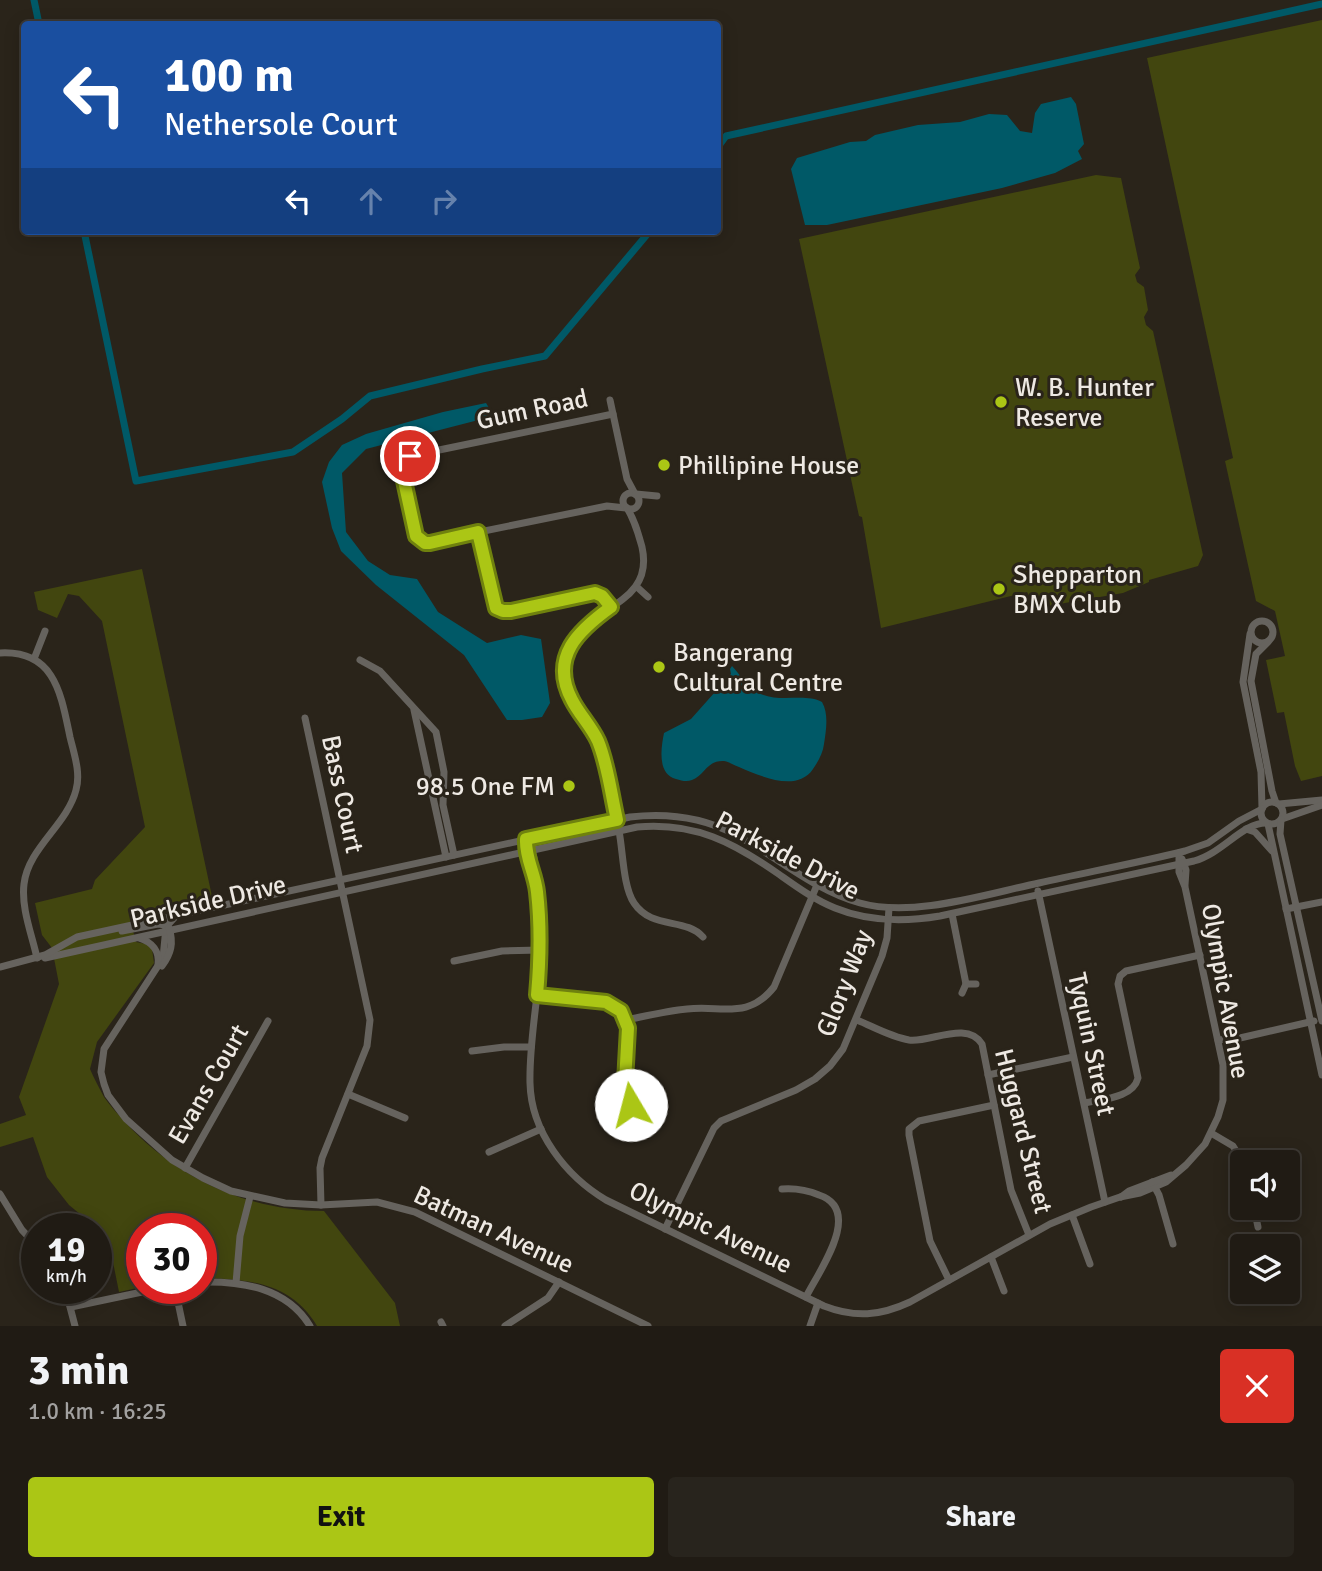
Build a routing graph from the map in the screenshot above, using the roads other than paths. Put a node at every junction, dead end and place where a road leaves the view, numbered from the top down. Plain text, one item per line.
1 (610, 400) dead end
2 (613, 414) junction
3 (627, 479) junction
4 (635, 494) junction
5 (624, 497) junction
6 (638, 505) junction
7 (607, 506) junction
8 (627, 508) junction
9 (636, 523) junction
10 (478, 532) junction
11 (637, 587) junction
12 (648, 597) dead end
13 (611, 607) junction
14 (46, 631) dead end
15 (1250, 634) junction
16 (1268, 642) junction
17 (0, 653) edge
18 (34, 659) junction
19 (359, 660) dead end
20 (412, 706) junction
21 (305, 718) dead end
22 (443, 789) junction
23 (433, 791) junction
24 (1277, 803) junction
25 (1320, 803) edge
26 (1262, 809) junction
27 (440, 811) junction
28 (1282, 819) junction
29 (617, 820) junction
30 (1267, 824) junction
31 (1246, 829) junction
32 (619, 831) junction
33 (526, 839) junction
34 (529, 850) junction
35 (1179, 853) junction
36 (450, 856) junction
37 (1275, 858) junction
38 (1181, 864) junction
39 (453, 867) junction
40 (340, 880) junction
41 (1036, 883) junction
42 (817, 885) junction
43 (343, 892) junction
44 (995, 892) junction
45 (1038, 894) junction
46 (812, 896) junction
47 (1322, 902) edge
48 (997, 904) junction
49 (1298, 907) junction
50 (889, 908) junction
51 (1286, 909) junction
52 (952, 914) junction
53 (178, 915) junction
54 (889, 920) junction
55 (167, 929) junction
56 (99, 932) junction
57 (703, 937) dead end
58 (135, 938) junction
59 (540, 950) junction
60 (1200, 955) junction
61 (37, 958) junction
62 (454, 961) dead end
63 (0, 967) edge
64 (154, 973) junction
65 (966, 984) junction
66 (976, 984) dead end
67 (962, 993) dead end
68 (537, 995) junction
69 (626, 1020) junction
70 (857, 1020) junction
71 (268, 1021) dead end
72 (1322, 1021) edge
73 (1311, 1023) junction
74 (1219, 1042) junction
75 (531, 1047) junction
76 (472, 1051) dead end
77 (1073, 1057) junction
78 (1322, 1074) edge
79 (988, 1075) junction
80 (348, 1094) junction
81 (1085, 1103) junction
82 (631, 1105) dead end
83 (994, 1105) junction
84 (405, 1118) dead end
85 (541, 1129) junction
86 (1211, 1133) junction
87 (1236, 1150) edge
88 (489, 1152) dead end
89 (185, 1168) junction
90 (1154, 1184) junction
91 (782, 1189) dead end
92 (0, 1194) edge
93 (250, 1197) junction
94 (1105, 1202) junction
95 (321, 1205) junction
96 (1072, 1215) junction
97 (1257, 1220) edge
98 (1258, 1227) dead end
99 (21, 1228) edge
100 (665, 1229) junction
101 (1029, 1235) junction
102 (1173, 1244) dead end
103 (990, 1257) junction
104 (1090, 1264) dead end
105 (949, 1280) junction
106 (217, 1282) edge
107 (559, 1282) junction
108 (236, 1283) junction
109 (1004, 1291) dead end
110 (126, 1295) edge
111 (806, 1297) junction
112 (70, 1304) edge
113 (178, 1304) edge
114 (821, 1304) junction
115 (71, 1307) junction
116 (75, 1326) edge
117 (183, 1326) edge
118 (310, 1326) edge
119 (505, 1326) edge
120 (648, 1326) edge
121 (810, 1326) edge

1 - 2 street
2 - 3 street
2 - 10 street, Gum Road
3 - 4 street
3 - 5 street
4 - 5 street
4 - 6 street
4 - 6 street
5 - 7 street, Gum Road
5 - 8 street
6 - 8 street
6 - 9 street
7 - 8 street, Gum Road
7 - 10 street, Gum Road
8 - 9 street
9 - 11 street
10 - 13 street
11 - 12 street
11 - 13 street
13 - 29 street
14 - 18 street
15 - 16 street
15 - 16 street
15 - 26 street
16 - 24 street
17 - 18 street
18 - 61 street
19 - 20 street
20 - 22 street
20 - 23 street
21 - 40 street, Bass Court
22 - 23 street
22 - 27 street
23 - 27 street
24 - 25 street
24 - 26 street
24 - 28 street
25 - 28 street
26 - 30 street
26 - 35 street, Parkside Drive
27 - 36 street
28 - 30 street
28 - 49 street
29 - 32 street
29 - 33 street, Parkside Drive
29 - 42 street, Parkside Drive
30 - 31 street, Parkside Drive
30 - 37 street
31 - 37 street
31 - 38 street, Parkside Drive
32 - 34 street, Parkside Drive
32 - 46 street, Parkside Drive
32 - 57 street
33 - 34 street, Olympic Avenue
33 - 36 street, Parkside Drive
34 - 39 street, Parkside Drive
34 - 59 street, Olympic Avenue
35 - 38 street
35 - 41 street, Parkside Drive
36 - 39 street
36 - 40 street, Parkside Drive
37 - 51 street
38 - 45 street, Parkside Drive
38 - 60 street, Olympic Avenue
39 - 43 street, Parkside Drive
40 - 43 street, Bass Court
40 - 53 street, Parkside Drive
41 - 44 street, Parkside Drive
41 - 45 street, Tyquin Street
42 - 46 street
42 - 50 street, Parkside Drive
43 - 55 street, Parkside Drive
43 - 80 street, Bass Court
44 - 48 street
44 - 50 street, Parkside Drive
45 - 48 street, Parkside Drive
45 - 77 street, Tyquin Street
46 - 54 street, Parkside Drive
46 - 69 street
47 - 49 street
48 - 52 street, Parkside Drive
49 - 51 street
49 - 72 street
50 - 54 street, Glory Way
51 - 73 street
52 - 54 street, Parkside Drive
52 - 65 street
53 - 55 street
53 - 56 street, Parkside Drive
54 - 70 street, Glory Way
55 - 56 street
55 - 58 street, Parkside Drive
55 - 64 street, Batman Avenue
56 - 61 street, Parkside Drive
58 - 61 street, Parkside Drive
58 - 64 street
59 - 62 street
59 - 68 street, Olympic Avenue
60 - 74 street, Olympic Avenue
60 - 81 street
61 - 63 street, Parkside Drive
64 - 89 street, Batman Avenue
65 - 66 street
65 - 67 street
68 - 69 street
68 - 75 street, Olympic Avenue
69 - 82 street
70 - 79 street, Huggard Street
70 - 100 street, Glory Way
71 - 89 street, Evans Court
72 - 73 street
73 - 74 street
73 - 78 street
74 - 86 street, Olympic Avenue
75 - 76 street
75 - 85 street, Olympic Avenue
77 - 79 street
77 - 81 street, Tyquin Street
79 - 83 street, Huggard Street
80 - 84 street
80 - 95 street, Bass Court
81 - 94 street, Tyquin Street
83 - 101 street, Huggard Street
83 - 105 street
85 - 88 street
85 - 100 street, Olympic Avenue
86 - 87 street
86 - 90 street, Olympic Avenue
89 - 93 street, Batman Avenue
90 - 94 street, Olympic Avenue
90 - 102 street
91 - 111 street
92 - 99 street
93 - 95 street, Batman Avenue
93 - 108 street
94 - 96 street, Olympic Avenue
95 - 107 street, Batman Avenue
96 - 101 street, Olympic Avenue
96 - 104 street
97 - 98 street
100 - 111 street, Olympic Avenue
101 - 103 street, Olympic Avenue
103 - 105 street, Olympic Avenue
103 - 109 street
105 - 114 street, Olympic Avenue
106 - 108 street
107 - 119 street
107 - 120 street, Batman Avenue
108 - 118 street
110 - 115 street
111 - 114 street, Olympic Avenue
112 - 115 street
113 - 117 street
114 - 121 street
115 - 116 street

